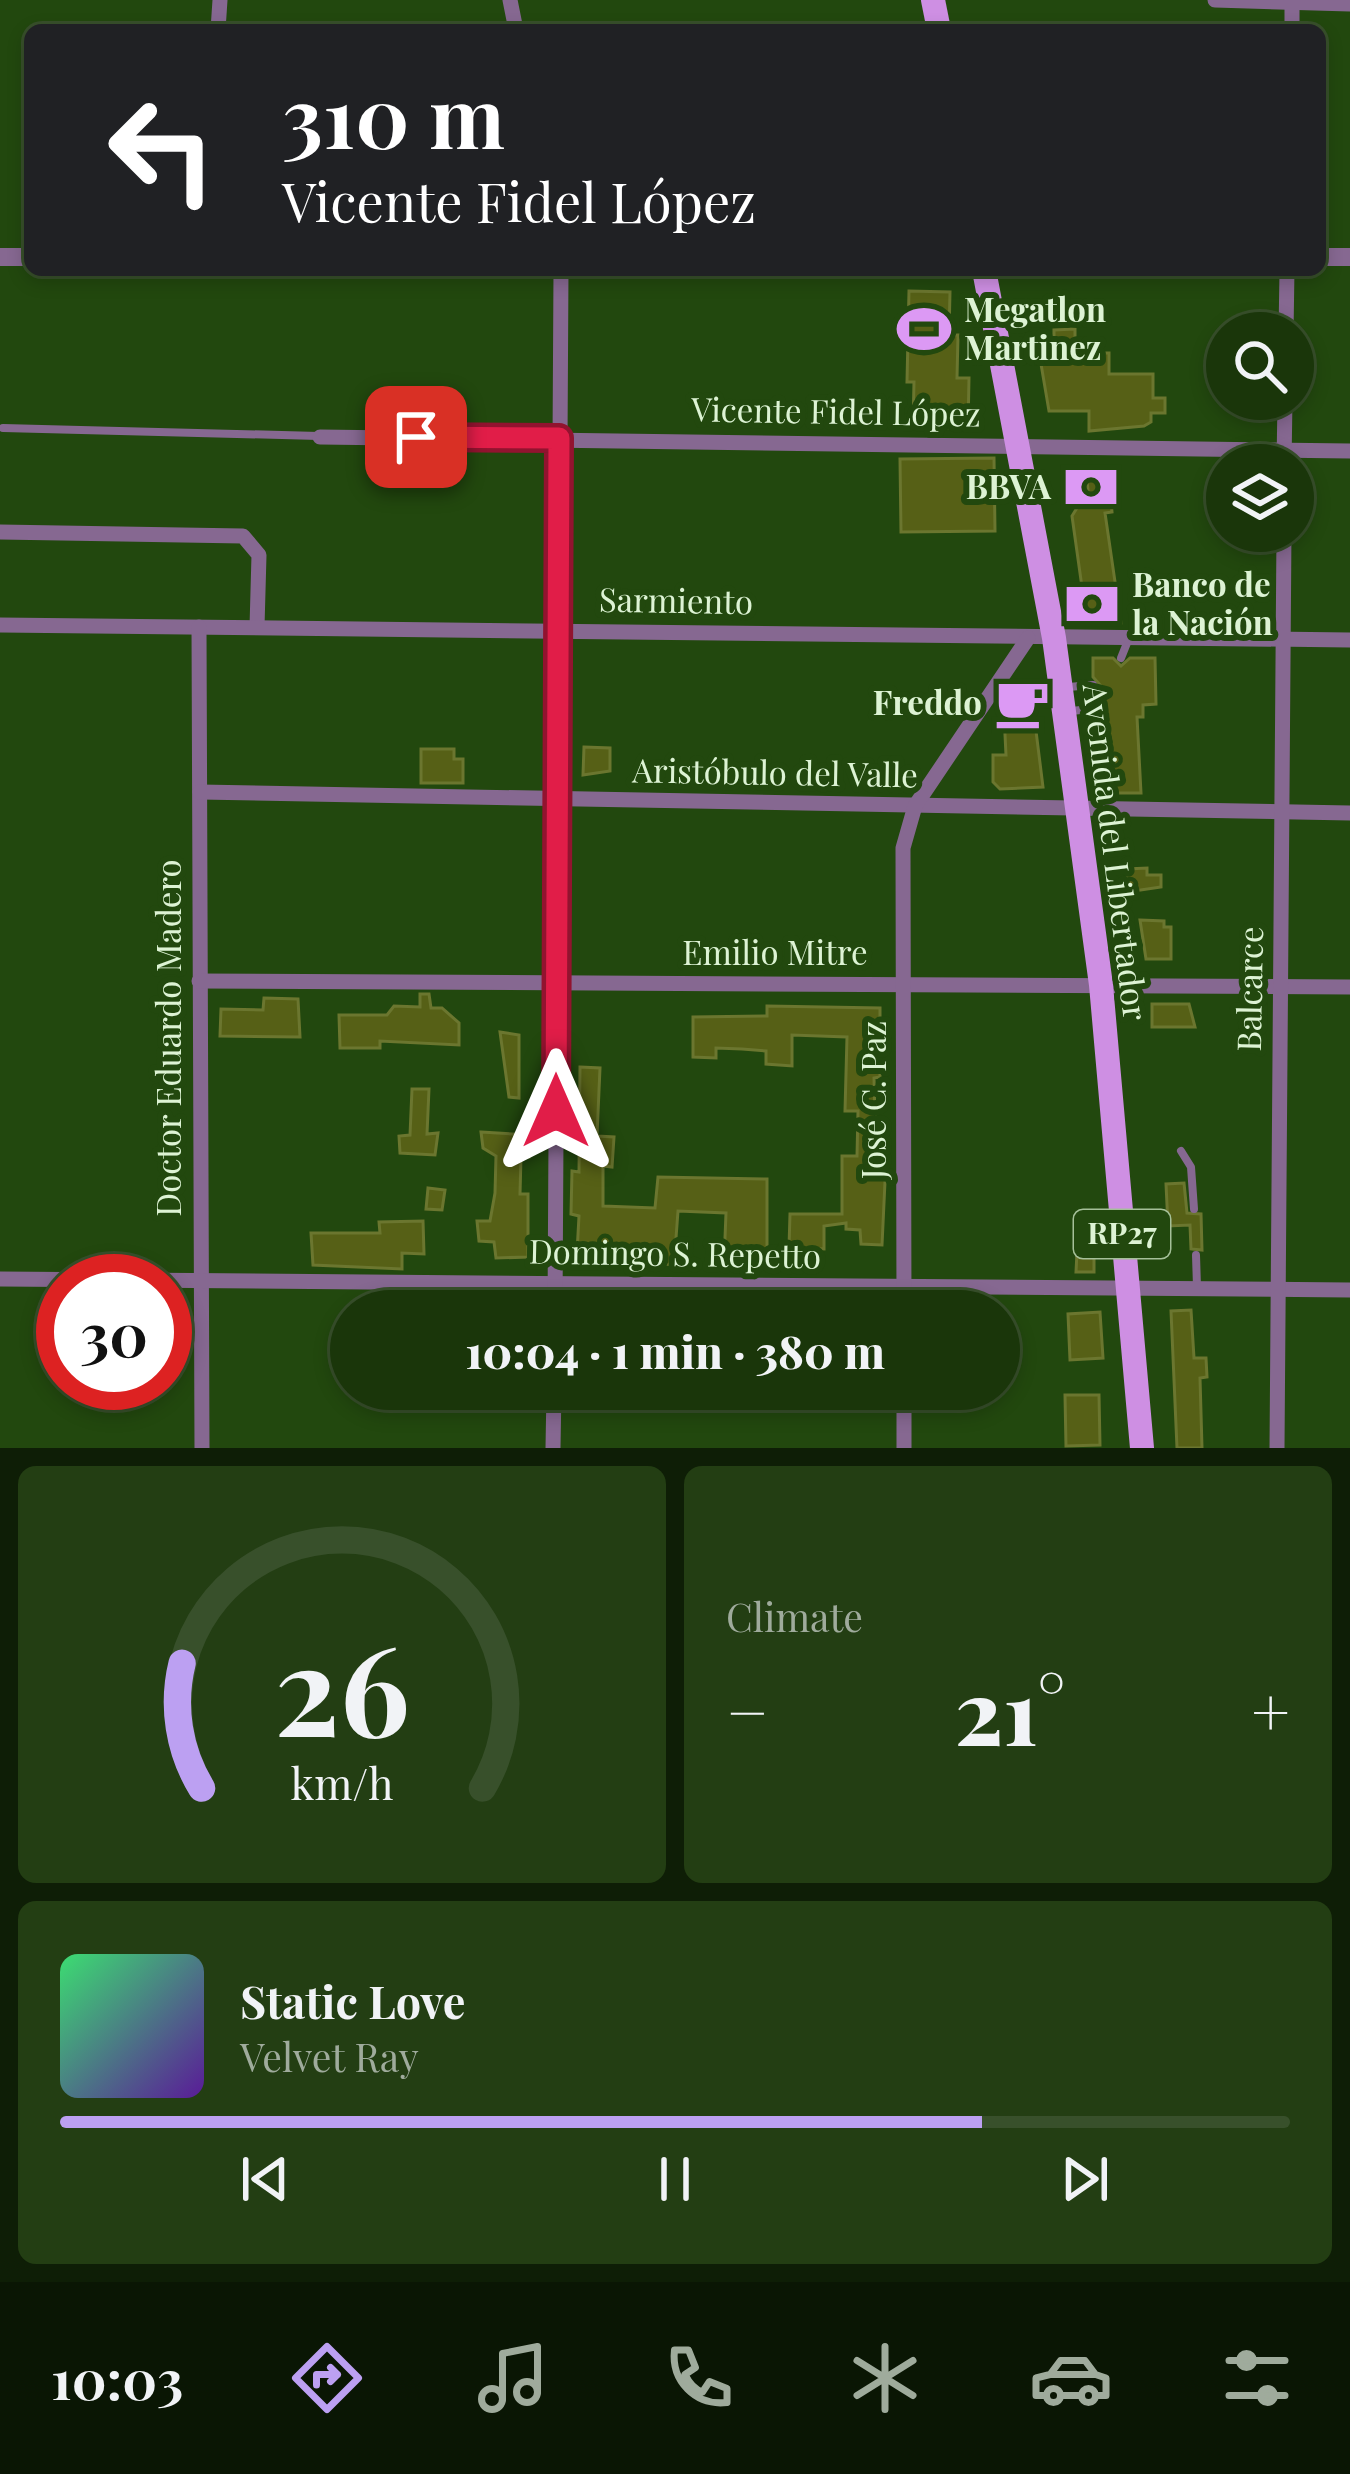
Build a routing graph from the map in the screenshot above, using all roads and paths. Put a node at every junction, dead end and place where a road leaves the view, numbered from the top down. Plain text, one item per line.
1 (1215, 0) edge
2 (1292, 1) edge
3 (1350, 4) edge
4 (561, 276) edge
5 (984, 276) edge
6 (1287, 276) edge
7 (1286, 312) edge
8 (3, 428) dead end
9 (320, 436) joint
10 (559, 438) junction
11 (1018, 446) junction
12 (1350, 451) edge
13 (1206, 454) edge
14 (1314, 455) edge
15 (0, 532) edge
16 (1284, 552) edge
17 (0, 626) edge
18 (200, 627) junction
19 (257, 627) junction
20 (555, 629) junction
21 (1041, 638) junction
22 (1129, 638) junction
23 (1285, 640) junction
24 (1350, 640) edge
25 (1121, 658) dead end
26 (1093, 685) dead end
27 (1062, 700) junction
28 (1090, 709) dead end
29 (200, 792) junction
30 (556, 800) junction
31 (915, 806) junction
32 (1076, 808) junction
33 (1282, 813) junction
34 (1350, 813) edge
35 (199, 981) junction
36 (557, 983) junction
37 (904, 983) junction
38 (1101, 986) junction
39 (1280, 987) junction
40 (1350, 987) edge
41 (1181, 1150) dead end
42 (1194, 1208) dead end
43 (1196, 1255) dead end
44 (198, 1277) junction
45 (0, 1279) edge
46 (555, 1282) junction
47 (904, 1287) junction
48 (1126, 1288) junction
49 (1197, 1289) junction
50 (555, 1290) edge
51 (1279, 1290) junction
52 (1350, 1290) edge
53 (554, 1410) edge
54 (904, 1410) edge
55 (202, 1448) edge
56 (553, 1448) edge
57 (904, 1448) edge
58 (1142, 1448) edge
59 (1276, 1448) edge

1 - 2 street
2 - 3 street
4 - 10 street
5 - 11 main road, Avenida del Libertador / RP27
6 - 7 street
8 - 9 lane
9 - 10 street, Vicente Fidel López
10 - 11 street, Vicente Fidel López
10 - 20 street
11 - 13 street, Vicente Fidel López
11 - 21 main road, Avenida del Libertador / RP27
12 - 14 street, Vicente Fidel López
15 - 19 street
16 - 23 street, Balcarce
17 - 18 street, Sarmiento
18 - 19 street, Sarmiento
18 - 29 street, Doctor Eduardo Madero
19 - 20 street, Sarmiento
20 - 21 street, Sarmiento
20 - 30 street
21 - 22 street, Sarmiento
21 - 27 main road, Avenida del Libertador / RP27
21 - 31 street, José C. Paz
22 - 23 street, Sarmiento
22 - 25 lane
23 - 24 street, Sarmiento
23 - 33 street, Balcarce
26 - 27 lane
27 - 28 lane
27 - 32 main road, Avenida del Libertador / RP27
29 - 30 street, Aristóbulo del Valle
29 - 35 street, Doctor Eduardo Madero
30 - 31 street, Aristóbulo del Valle
30 - 36 street
31 - 32 street, Aristóbulo del Valle
31 - 37 street, José C. Paz
32 - 33 street, Aristóbulo del Valle
32 - 38 main road, Avenida del Libertador / RP27
33 - 34 street, Aristóbulo del Valle
33 - 39 street, Balcarce
35 - 36 street, Emilio Mitre
35 - 44 street, Doctor Eduardo Madero
36 - 37 street, Emilio Mitre
36 - 46 street
37 - 38 street, Emilio Mitre
37 - 47 street, José C. Paz
38 - 39 street, Emilio Mitre
38 - 48 main road, Avenida del Libertador / RP27
39 - 40 street, Emilio Mitre
39 - 51 street, Balcarce
41 - 42 lane
43 - 49 lane
44 - 45 street, Domingo S. Repetto
44 - 46 street, Domingo S. Repetto
44 - 55 street, Doctor Eduardo Madero
46 - 47 street, Domingo S. Repetto
46 - 50 street
47 - 48 street, Domingo S. Repetto
48 - 49 street, Domingo S. Repetto
48 - 58 main road, Avenida del Libertador / RP27
49 - 51 street, Domingo S. Repetto
51 - 52 street, Domingo S. Repetto
51 - 59 street, Balcarce
53 - 56 street
54 - 57 street

